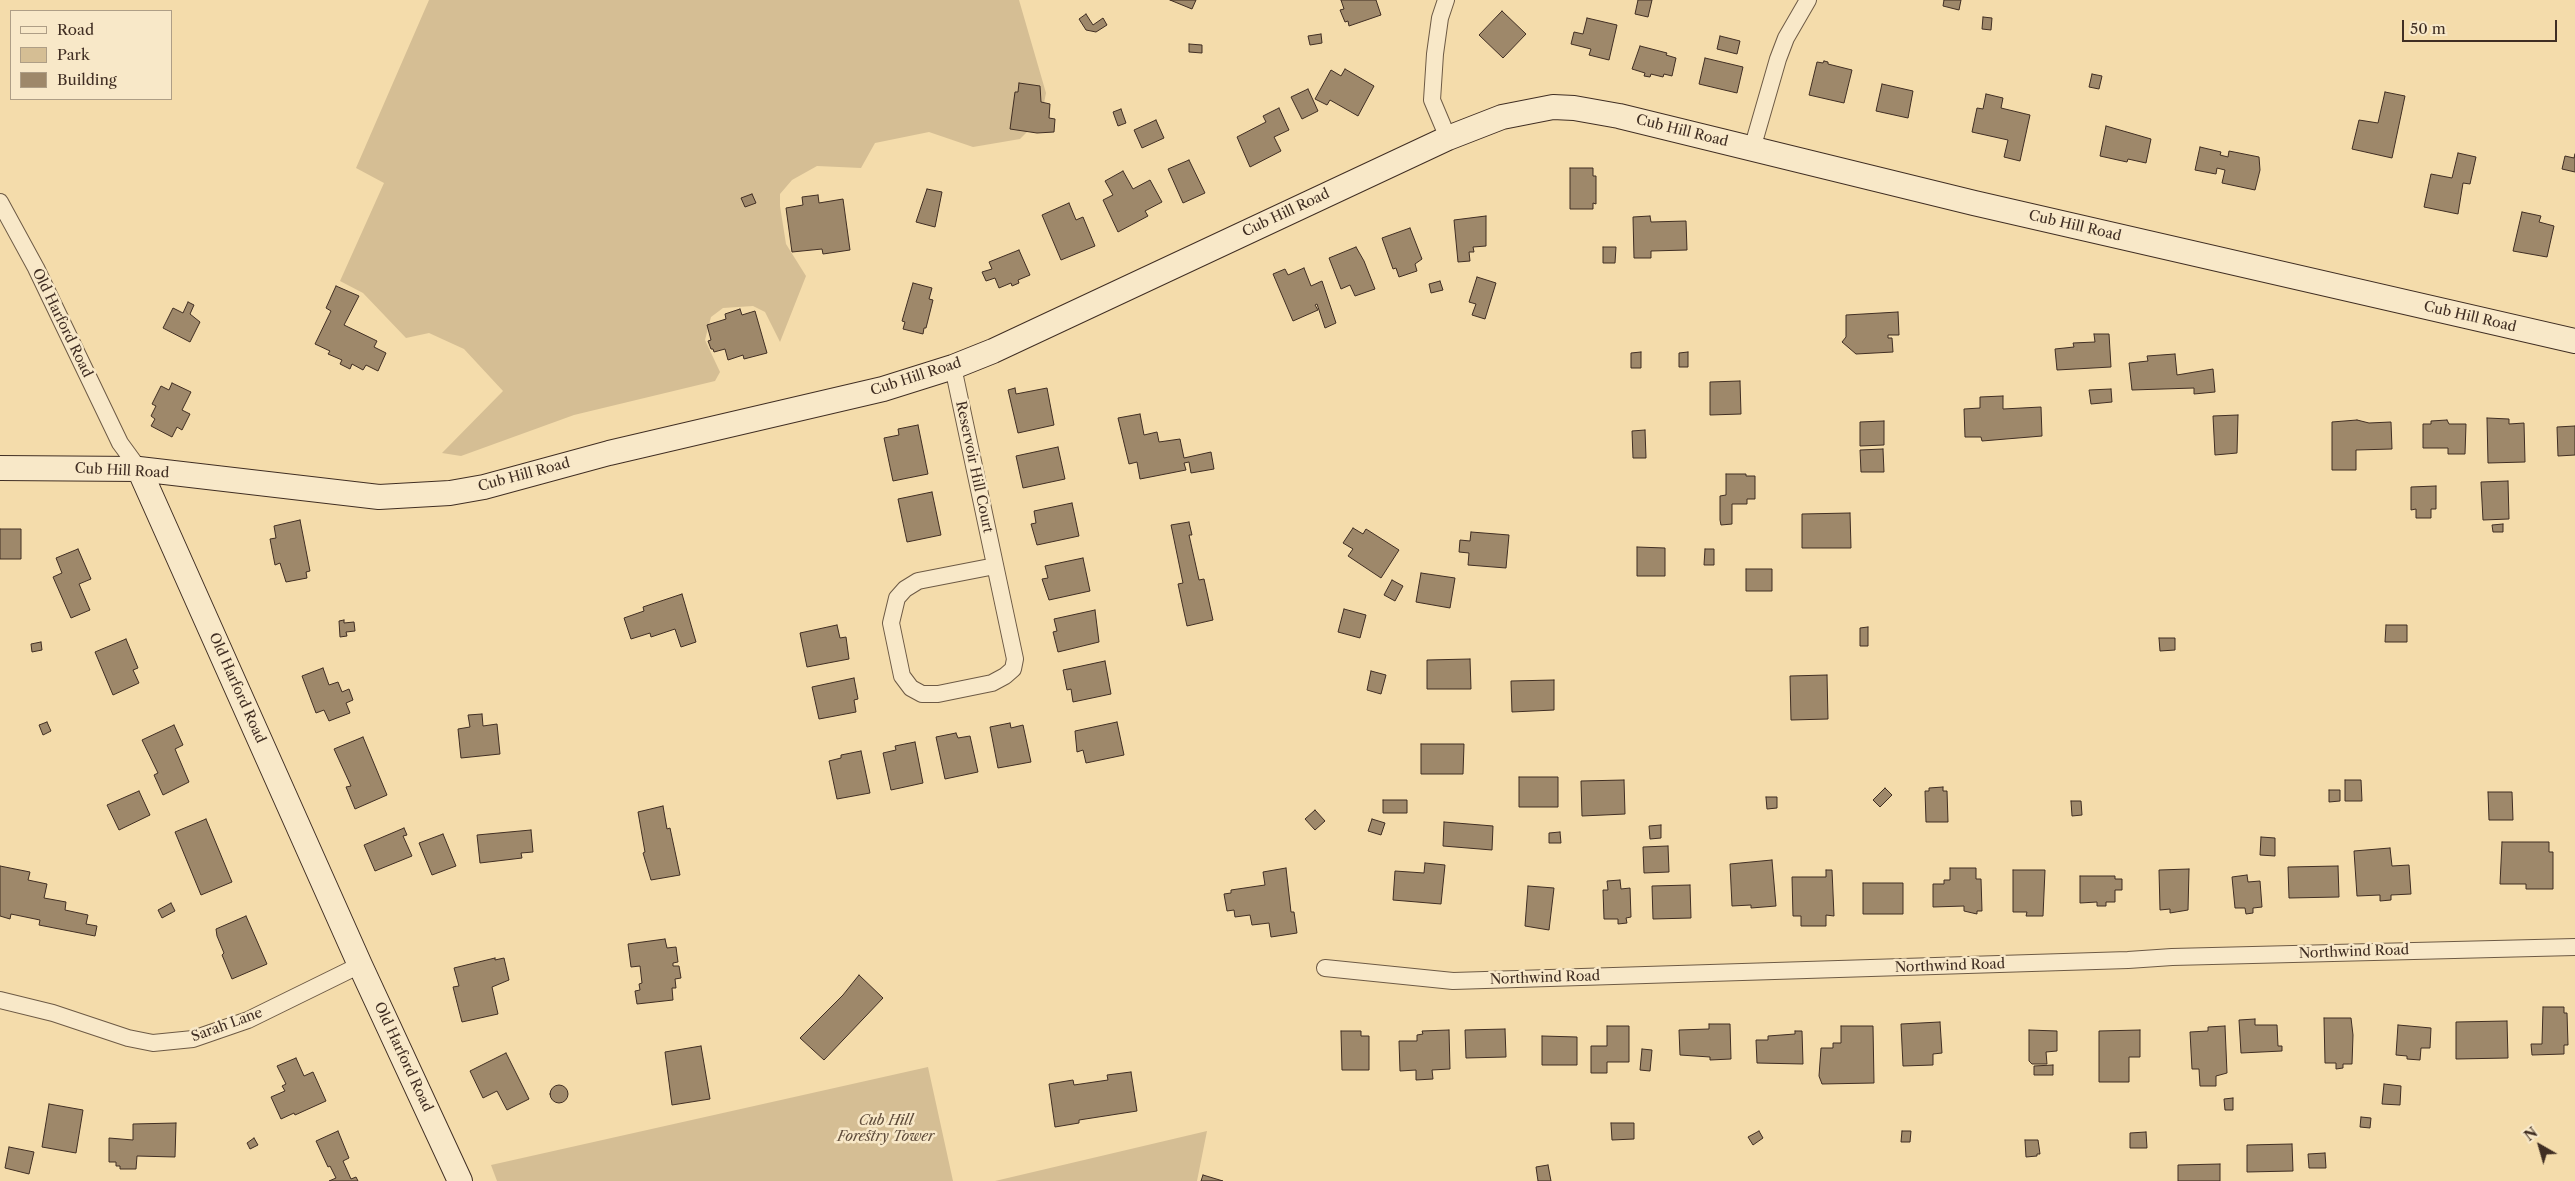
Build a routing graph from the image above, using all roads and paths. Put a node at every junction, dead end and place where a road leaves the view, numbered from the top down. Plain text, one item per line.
1 (1446, 0) edge
2 (1808, 0) edge
3 (1448, 138) junction
4 (1752, 149) junction
5 (0, 202) edge
6 (2575, 341) edge
7 (953, 367) junction
8 (0, 468) edge
9 (140, 469) junction
10 (995, 566) junction
11 (2575, 947) edge
12 (360, 965) junction
13 (1325, 968) dead end
14 (0, 1000) edge
15 (460, 1181) edge

1 - 3 street
2 - 4 street
3 - 4 street, Cub Hill Road
3 - 7 street, Cub Hill Road
4 - 6 street, Cub Hill Road
5 - 9 street, Old Harford Road
7 - 9 street, Cub Hill Road
7 - 10 street, Reservoir Hill Court
8 - 9 street, Cub Hill Road
9 - 12 street, Old Harford Road
10 - 10 street, Reservoir Hill Court
11 - 13 street, Northwind Road
12 - 14 street, Sarah Lane
12 - 15 street, Old Harford Road

